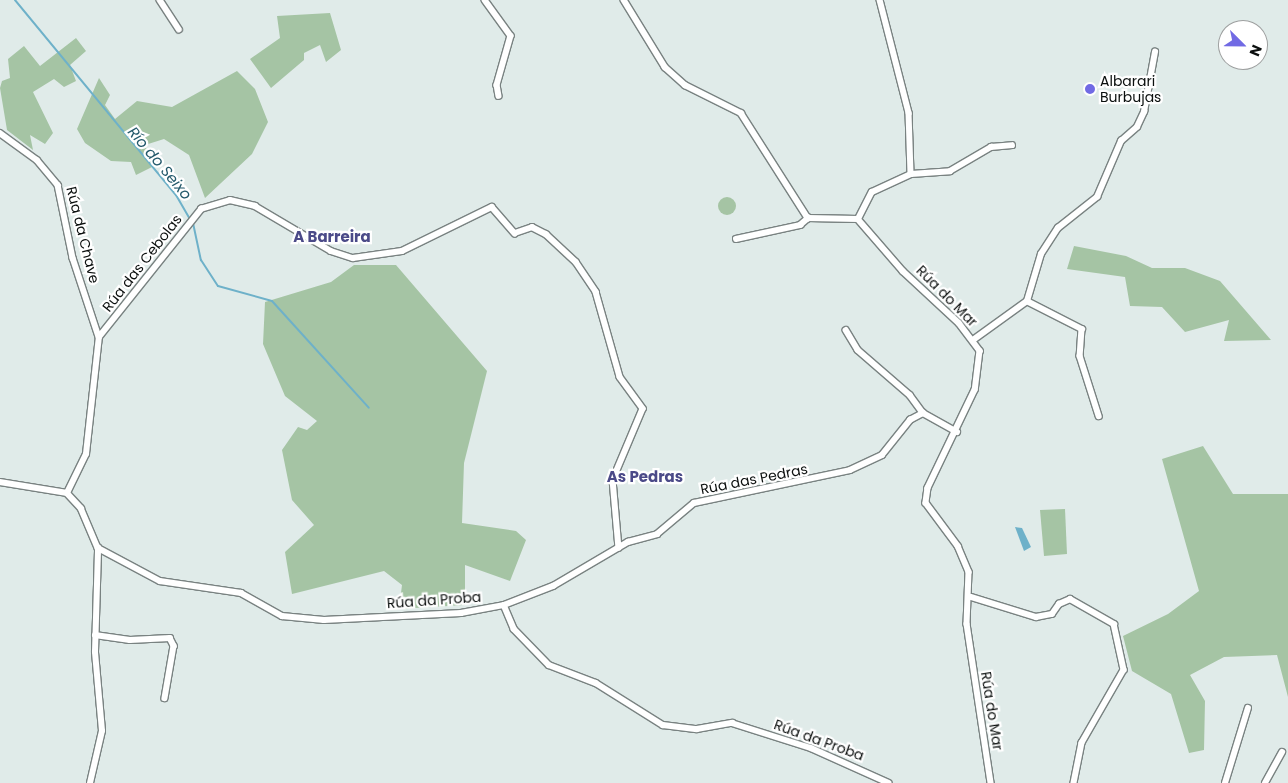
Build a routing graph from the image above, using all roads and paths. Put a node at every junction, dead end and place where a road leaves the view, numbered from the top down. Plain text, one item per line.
1 (160, 0) edge
2 (485, 0) edge
3 (624, 0) edge
4 (880, 0) edge
5 (179, 30) dead end
6 (1155, 52) dead end
7 (499, 96) dead end
8 (0, 133) edge
9 (1012, 145) dead end
10 (911, 174) junction
11 (808, 218) junction
12 (858, 219) junction
13 (736, 239) dead end
14 (1027, 301) junction
15 (846, 330) dead end
16 (99, 337) junction
17 (973, 340) junction
18 (923, 413) junction
19 (1099, 416) dead end
20 (957, 432) junction
21 (0, 482) edge
22 (67, 494) junction
23 (98, 548) junction
24 (619, 548) junction
25 (971, 597) junction
26 (504, 605) junction
27 (95, 635) junction
28 (165, 698) dead end
29 (1248, 708) dead end
30 (1282, 752) dead end
31 (90, 783) edge
32 (889, 783) edge
33 (991, 783) edge
34 (1074, 783) edge
35 (1225, 783) edge
36 (1265, 783) edge

1 - 5 street
2 - 7 street
3 - 11 street
4 - 10 street
6 - 14 street
8 - 16 street, Rúa da Chave
9 - 10 street
10 - 12 street
11 - 12 street
11 - 13 street
12 - 17 street, Rúa do Mar
14 - 17 street
14 - 19 street
15 - 18 street
16 - 22 street
16 - 24 street, Rúa das Cebolas
17 - 20 street, Rúa do Mar
18 - 20 street
18 - 24 street, Rúa das Pedras
20 - 25 street, Rúa do Mar
21 - 22 street
22 - 23 street
23 - 26 street, Rúa da Proba
23 - 27 street
24 - 26 street, Rúa das Pedras
25 - 33 street, Rúa do Mar
25 - 34 street
26 - 32 street, Rúa da Proba
27 - 28 street
27 - 31 street
29 - 35 street
30 - 36 street

